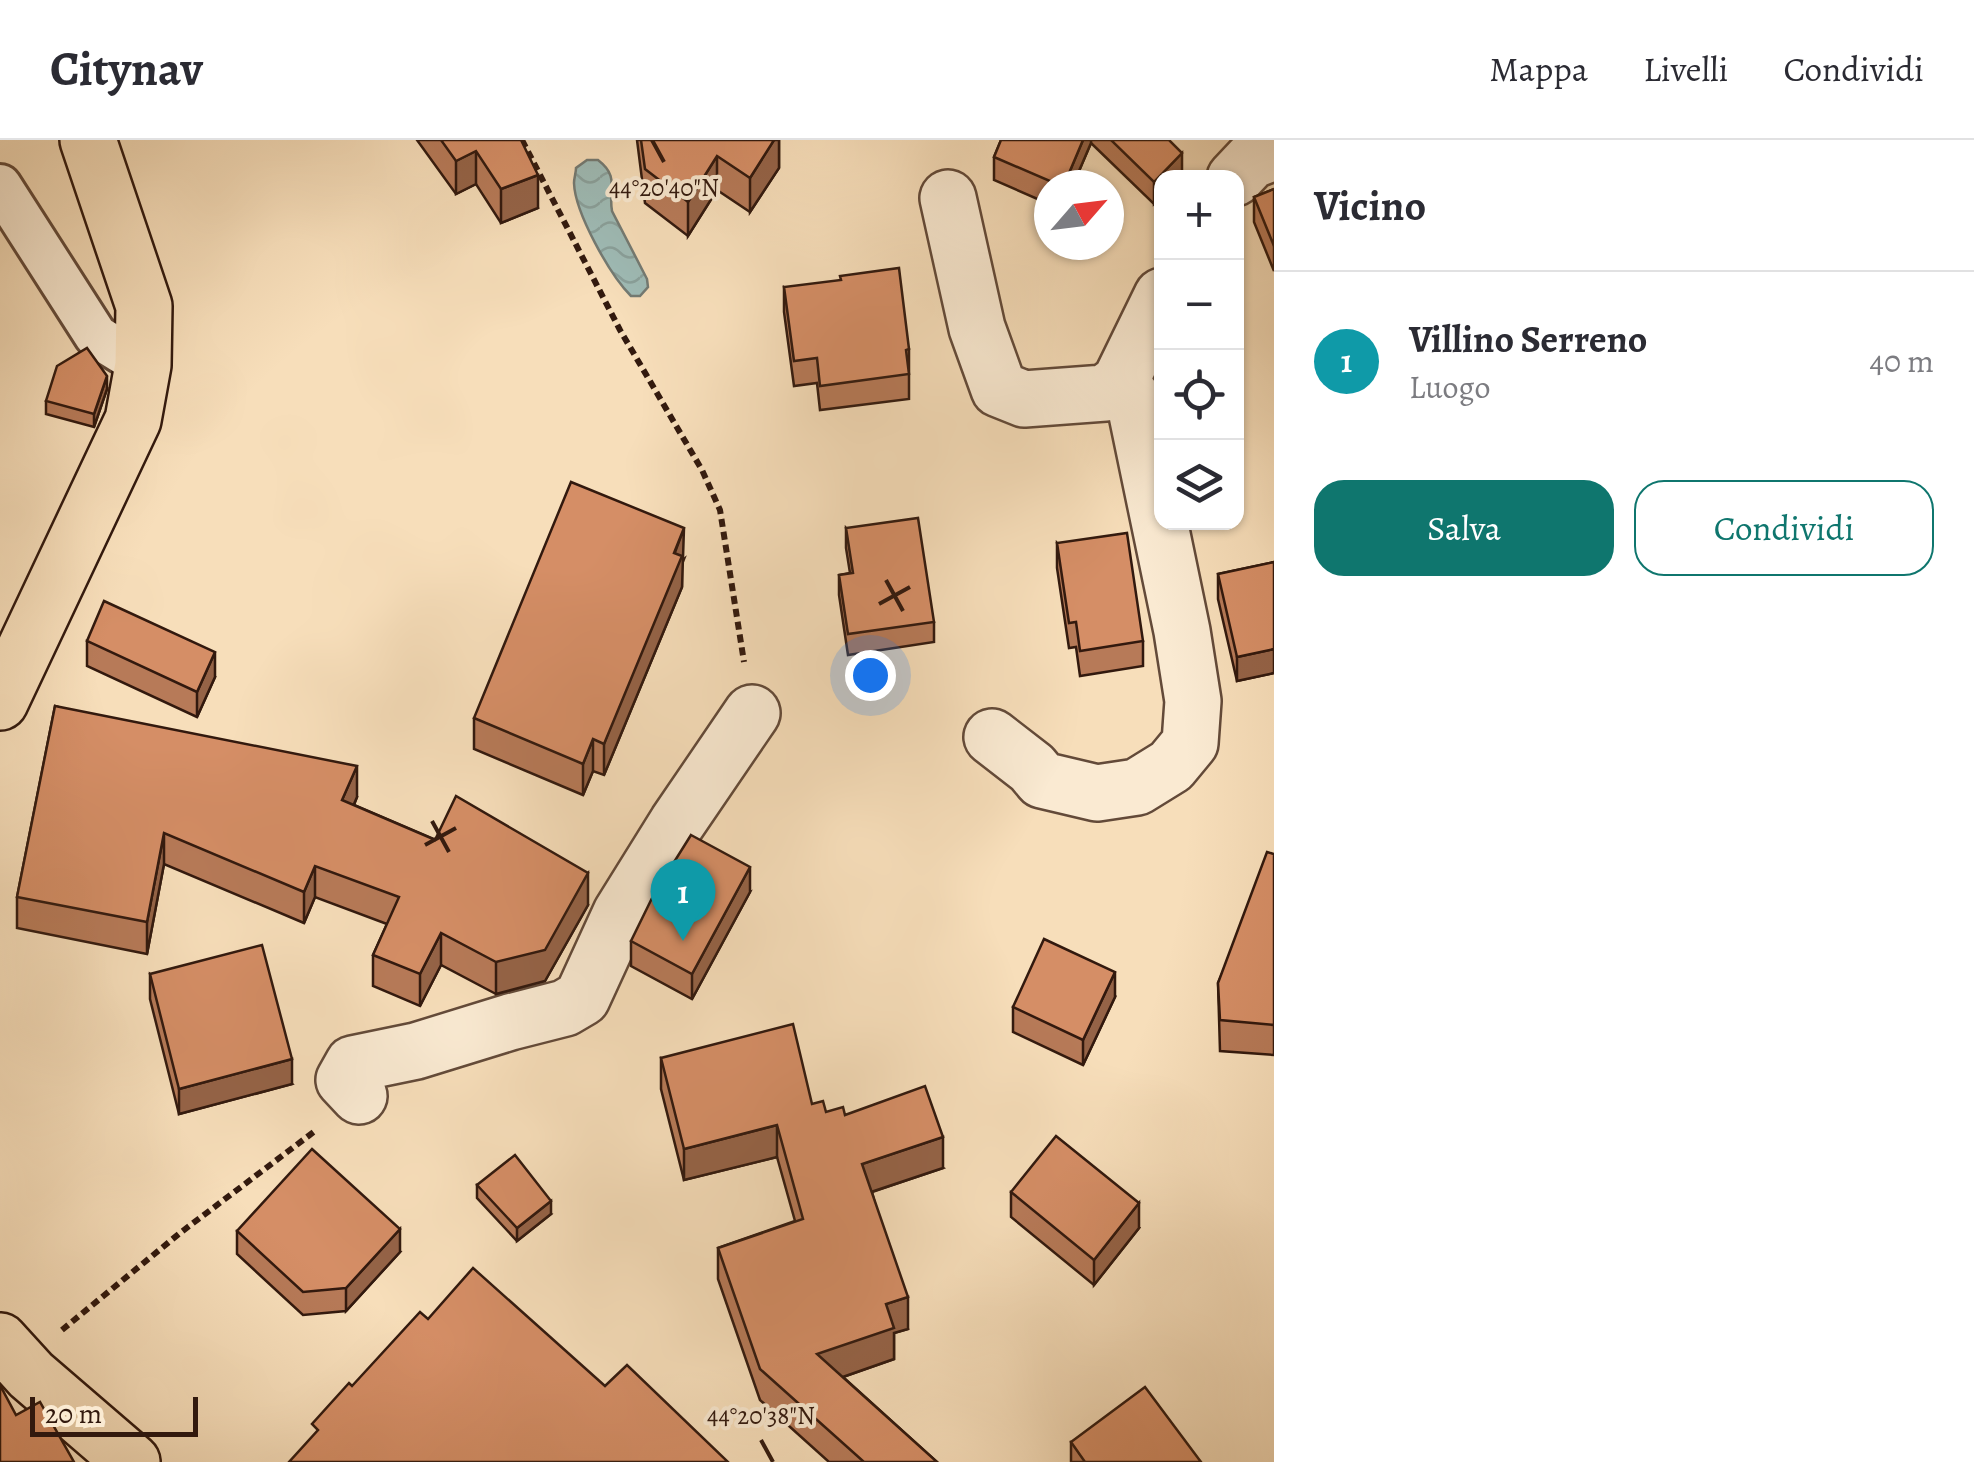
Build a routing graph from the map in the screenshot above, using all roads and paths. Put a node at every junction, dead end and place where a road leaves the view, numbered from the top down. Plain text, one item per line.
1 (88, 140) edge
2 (522, 140) edge
3 (1274, 152) edge
4 (1243, 170) edge
5 (0, 186) edge
6 (948, 198) dead end
7 (1154, 312) edge
8 (144, 365) junction
9 (1120, 382) junction
10 (0, 702) edge
11 (752, 713) joint
12 (992, 737) dead end
13 (359, 1096) joint
14 (16, 1358) edge
15 (132, 1462) edge

1 - 8 main road
2 - 11 path
3 - 4 street
5 - 8 street
6 - 9 street
7 - 9 street
8 - 10 main road
9 - 12 street
11 - 13 street
13 - 14 path
14 - 15 main road

